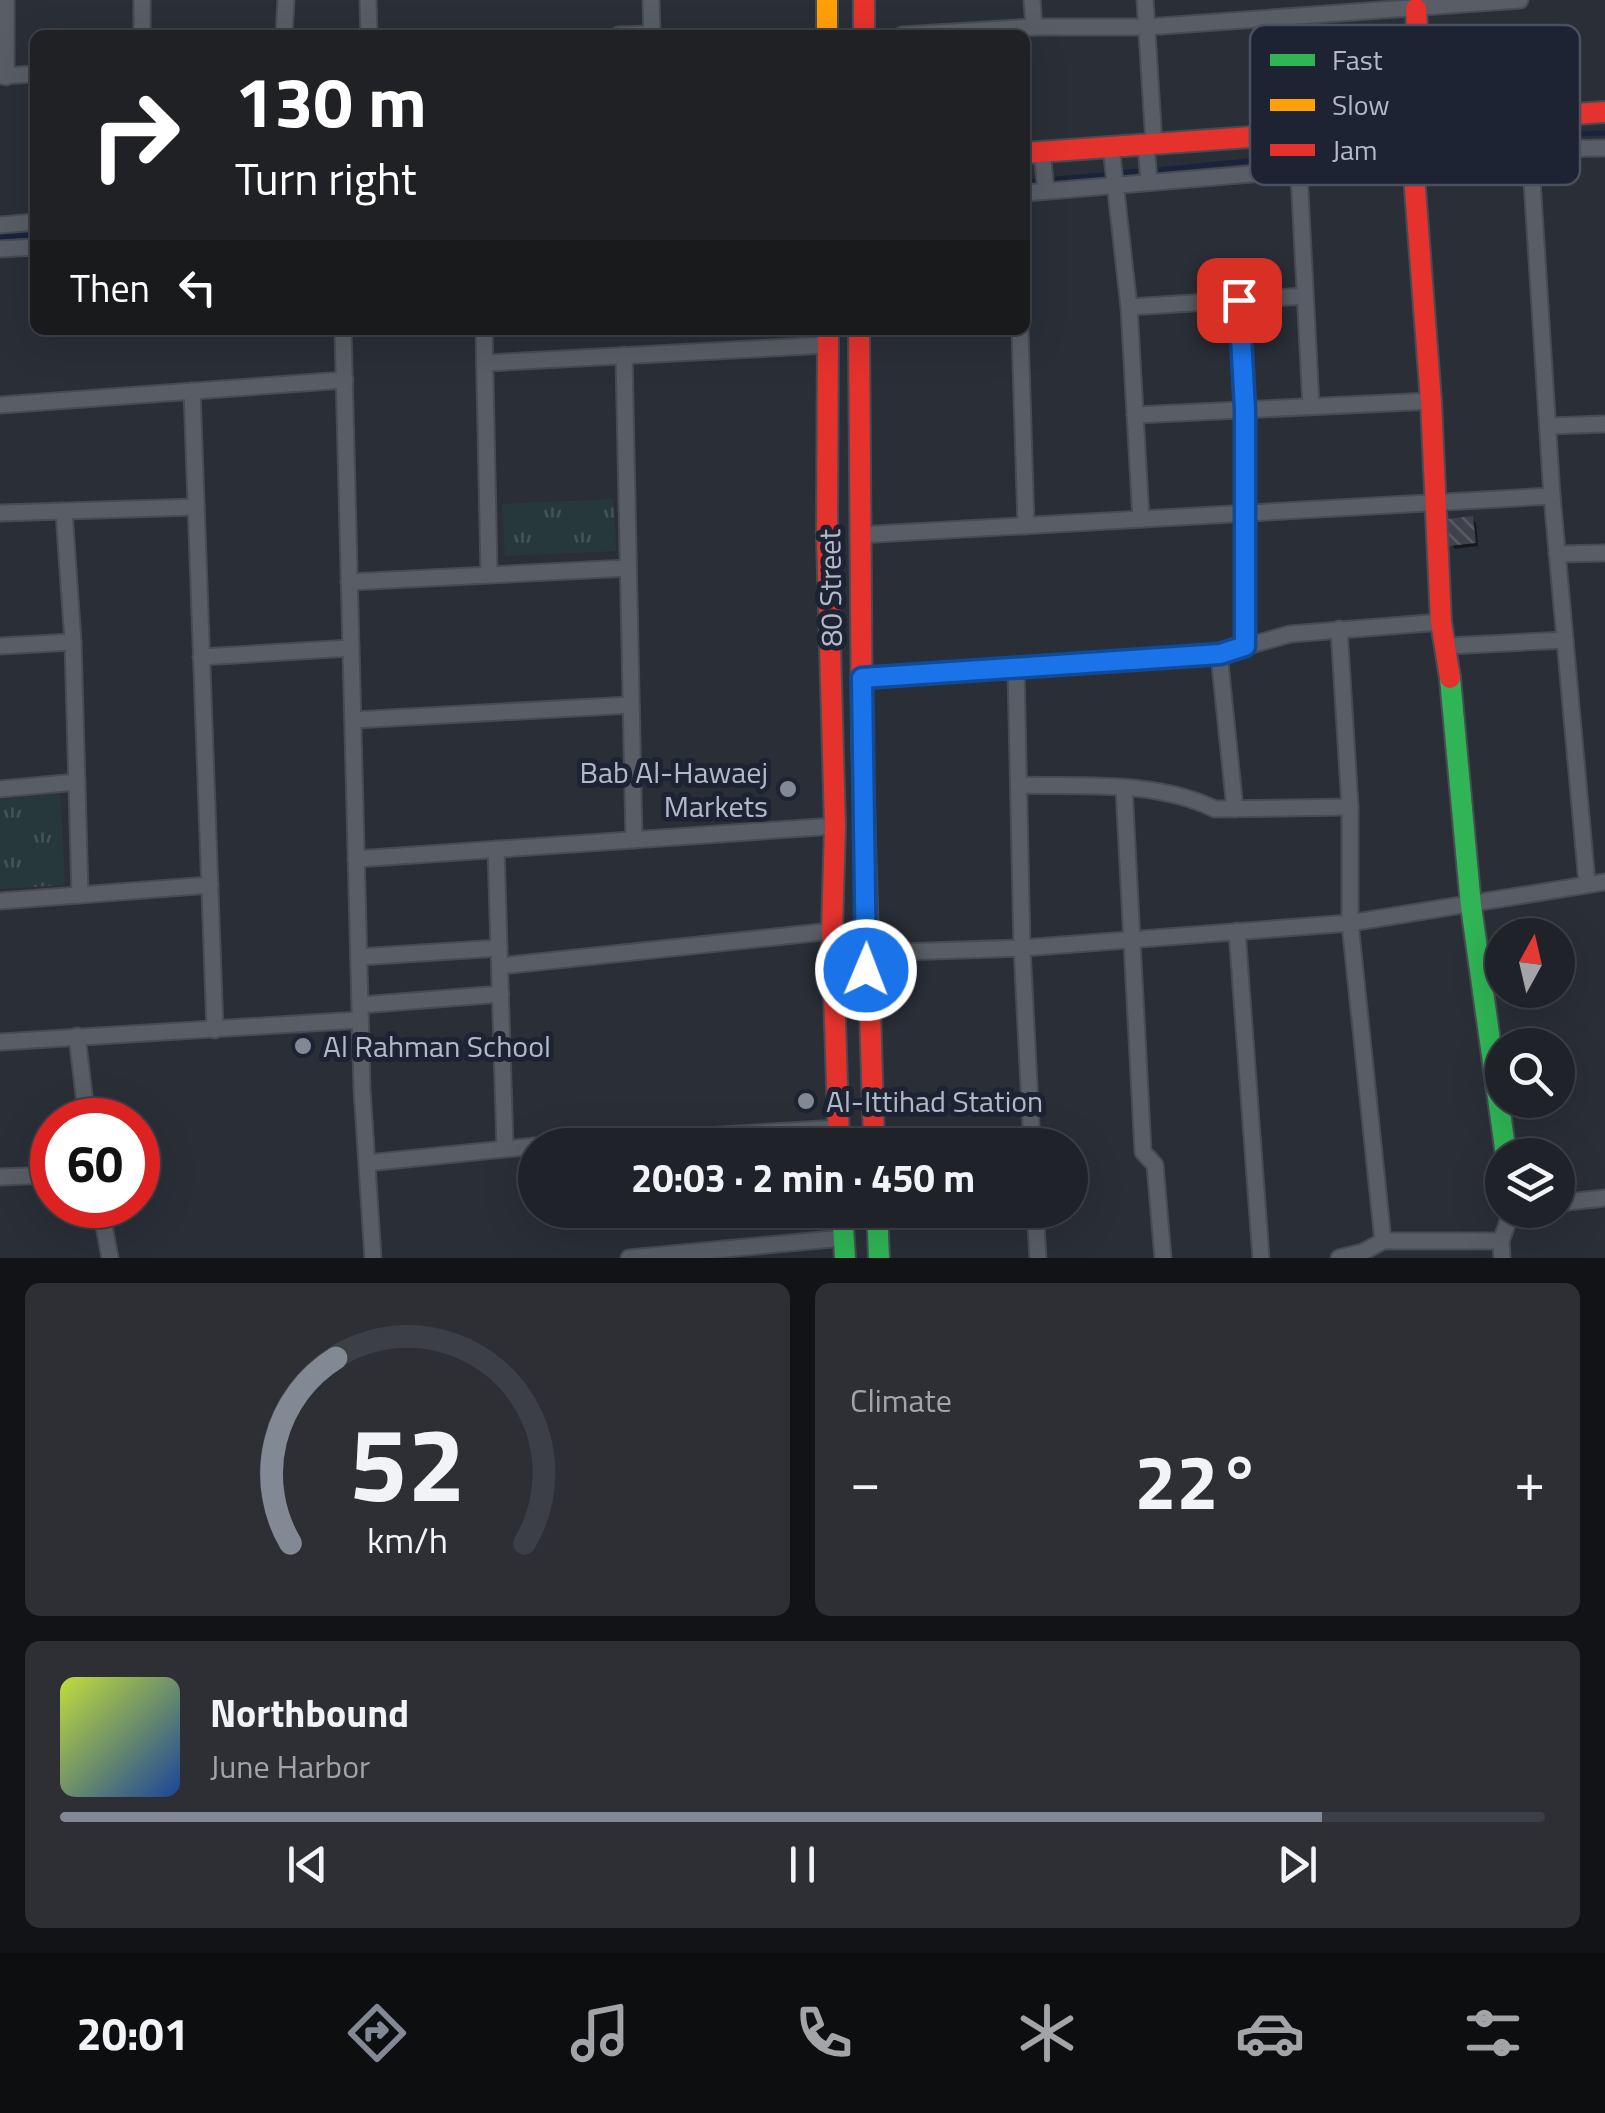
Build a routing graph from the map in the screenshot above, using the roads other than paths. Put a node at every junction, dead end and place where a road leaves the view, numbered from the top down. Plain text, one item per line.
1 (6, 0) edge
2 (142, 0) edge
3 (286, 0) edge
4 (368, 0) edge
5 (651, 0) edge
6 (827, 0) edge
7 (864, 0) edge
8 (1032, 0) edge
9 (1145, 0) edge
10 (1269, 0) edge
11 (1520, 0) edge
12 (1446, 2) edge
13 (1361, 6) edge
14 (1416, 9) junction
15 (1271, 18) junction
16 (1417, 25) edge
17 (1034, 27) junction
18 (1147, 27) junction
19 (142, 30) edge
20 (284, 30) edge
21 (369, 30) edge
22 (652, 30) edge
23 (827, 30) edge
24 (864, 30) edge
25 (984, 30) edge
26 (30, 74) edge
27 (3, 76) edge
28 (1605, 112) edge
29 (1580, 114) edge
30 (1583, 114) junction
31 (1605, 123) edge
32 (1250, 137) edge
33 (1150, 144) junction
34 (1111, 147) junction
35 (1033, 152) edge
36 (1250, 174) edge
37 (1148, 181) junction
38 (1114, 184) junction
39 (1300, 185) edge
40 (1415, 185) edge
41 (1532, 185) edge
42 (1046, 191) junction
43 (1030, 193) edge
44 (30, 222) edge
45 (0, 224) edge
46 (30, 247) edge
47 (0, 249) edge
48 (1305, 296) junction
49 (1239, 300) junction
50 (1129, 307) junction
51 (343, 335) edge
52 (484, 335) edge
53 (859, 335) edge
54 (1020, 335) edge
55 (828, 337) edge
56 (624, 355) junction
57 (486, 363) junction
58 (344, 380) junction
59 (192, 390) junction
60 (1431, 401) junction
61 (0, 405) edge
62 (1311, 406) junction
63 (1245, 410) junction
64 (1135, 414) junction
65 (1605, 424) edge
66 (1548, 426) junction
67 (1552, 496) junction
68 (1435, 504) junction
69 (196, 507) junction
70 (64, 512) junction
71 (0, 513) edge
72 (1244, 516) junction
73 (1140, 519) junction
74 (1026, 526) junction
75 (858, 535) junction
76 (1605, 553) edge
77 (1557, 554) junction
78 (628, 568) junction
79 (489, 574) junction
80 (350, 582) junction
81 (1441, 622) junction
82 (1339, 629) junction
83 (1565, 640) junction
84 (73, 642) junction
85 (0, 646) edge
86 (1245, 646) junction
87 (1447, 646) junction
88 (351, 648) junction
89 (1220, 654) junction
90 (202, 657) junction
91 (1016, 670) junction
92 (862, 678) junction
93 (631, 705) junction
94 (353, 720) junction
95 (77, 782) junction
96 (1020, 785) junction
97 (1124, 788) junction
98 (0, 789) edge
99 (1350, 807) junction
100 (1234, 809) junction
101 (836, 826) junction
102 (634, 840) junction
103 (496, 849) junction
104 (356, 858) junction
105 (1605, 882) edge
106 (1586, 884) junction
107 (210, 885) junction
108 (80, 895) junction
109 (0, 901) edge
110 (1471, 906) junction
111 (1350, 923) junction
112 (832, 931) junction
113 (1237, 932) junction
114 (1131, 938) junction
115 (499, 948) junction
116 (1022, 948) junction
117 (868, 953) junction
118 (359, 957) junction
119 (500, 966) junction
120 (500, 994) junction
121 (360, 1012) junction
122 (215, 1030) junction
123 (78, 1036) junction
124 (0, 1042) edge
125 (85, 1098) edge
126 (839, 1128) edge
127 (873, 1128) edge
128 (1031, 1128) edge
129 (1504, 1138) edge
130 (518, 1147) edge
131 (505, 1148) junction
132 (367, 1163) junction
133 (30, 1176) edge
134 (0, 1177) edge
135 (1605, 1198) edge
136 (1575, 1201) edge
137 (104, 1228) edge
138 (878, 1228) edge
139 (1036, 1228) edge
140 (1505, 1228) edge
141 (1383, 1240) junction
142 (1501, 1240) junction
143 (844, 1248) edge
144 (1364, 1255) edge
145 (110, 1258) edge
146 (373, 1258) edge
147 (630, 1258) edge
148 (879, 1258) edge
149 (1038, 1258) edge
150 (1163, 1258) edge
151 (1261, 1258) edge
152 (1339, 1258) edge
153 (1502, 1258) edge

1 - 27 street
2 - 19 street
3 - 20 street
4 - 21 street
5 - 22 street
6 - 23 main road
7 - 24 main road
8 - 17 street
9 - 18 street
10 - 15 street
11 - 12 street
12 - 14 street
13 - 14 street
13 - 15 street
14 - 16 main road
15 - 18 street
17 - 18 street
17 - 25 street
18 - 33 street
26 - 27 street
28 - 30 main road
29 - 30 main road
30 - 31 street
32 - 33 main road
33 - 34 main road
33 - 37 street
34 - 35 main road
34 - 38 street
35 - 42 street
36 - 37 street
37 - 38 street
38 - 42 street
38 - 50 street
39 - 48 street
40 - 60 main road
41 - 66 street
42 - 43 street
44 - 45 street
46 - 47 street
48 - 49 street
48 - 62 street
49 - 50 street
49 - 63 street
50 - 64 street
51 - 58 street
52 - 57 street
53 - 75 main road, 80 Street
54 - 74 street
55 - 56 street
55 - 101 main road, 80 Street
56 - 57 street
56 - 78 street
57 - 79 street
58 - 59 street
58 - 80 street
59 - 61 street
59 - 69 street
60 - 62 street
60 - 68 main road
62 - 63 street
63 - 64 street
63 - 72 street
64 - 73 street
65 - 66 street
66 - 67 street
67 - 68 street
67 - 77 street
68 - 72 street
68 - 81 main road
69 - 70 street
69 - 90 street
70 - 71 street
70 - 84 street
72 - 73 street
72 - 86 street
73 - 74 street
74 - 75 street
75 - 92 main road, 80 Street
76 - 77 street
77 - 83 street
78 - 79 street
78 - 93 street
79 - 80 street
80 - 88 street
81 - 82 street
81 - 87 main road
82 - 86 street
82 - 99 street
83 - 87 street
83 - 106 street
84 - 85 street
84 - 95 street
86 - 89 street
87 - 110 main road
88 - 90 street
88 - 94 street
89 - 91 street
89 - 100 street
90 - 107 street
91 - 92 street
91 - 96 street
92 - 117 main road, 80 Street
93 - 94 street
93 - 102 street
94 - 104 street
95 - 98 street
95 - 108 street
96 - 97 street
96 - 116 street
97 - 100 street
97 - 114 street
99 - 100 street
99 - 111 street
101 - 102 street
101 - 112 main road, 80 Street
102 - 103 street
103 - 104 street
103 - 115 street
104 - 118 street
105 - 106 street
106 - 110 street
107 - 108 street
107 - 122 street
108 - 109 street
110 - 111 street
110 - 129 main road
111 - 113 street
111 - 141 street
112 - 119 street
112 - 126 main road, 80 Street
113 - 114 street
113 - 151 street
114 - 116 street
114 - 150 street
115 - 118 street
115 - 119 street
116 - 117 street
116 - 128 street
117 - 127 main road, 80 Street
118 - 121 street
119 - 120 street
120 - 121 street
120 - 131 street
121 - 122 street
121 - 132 street
122 - 123 street
123 - 124 street
123 - 125 street
130 - 131 street
131 - 132 street
132 - 146 street
133 - 134 street
135 - 136 street
137 - 145 street
138 - 148 main road
139 - 149 street
140 - 142 street
141 - 142 street
141 - 144 street
142 - 153 street
143 - 147 street
144 - 152 street

